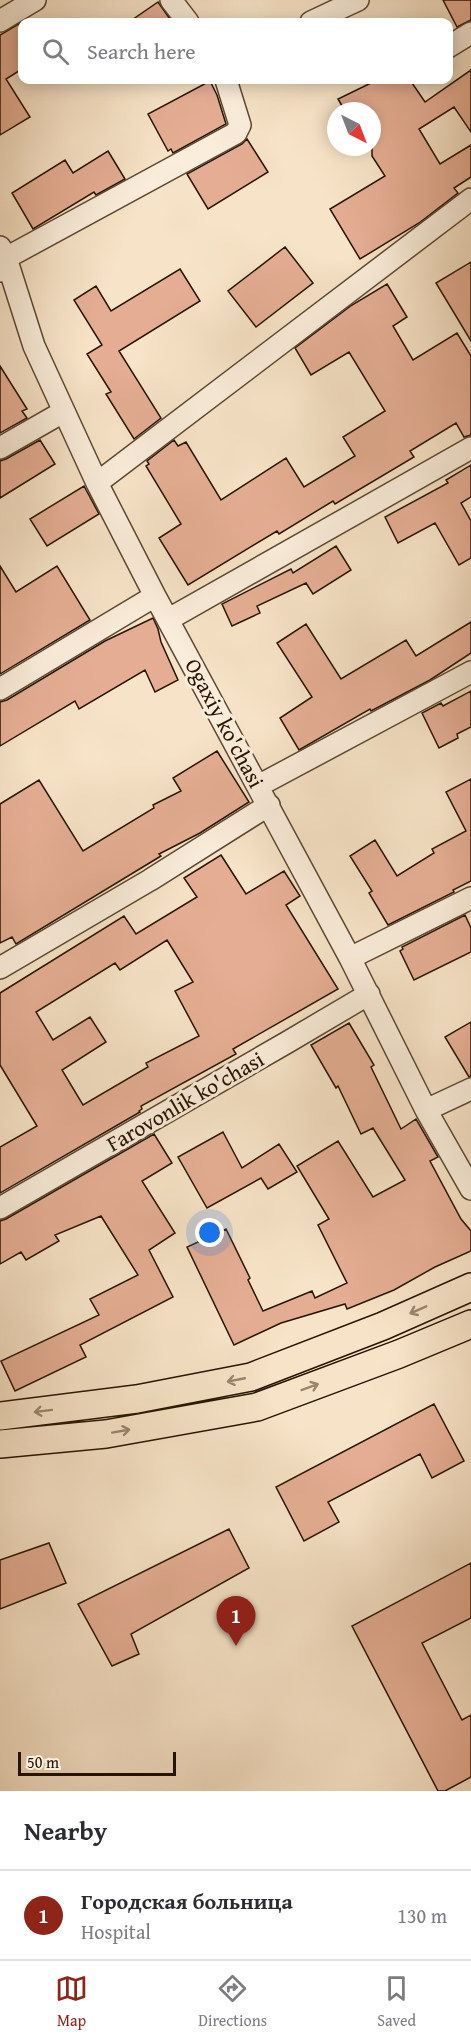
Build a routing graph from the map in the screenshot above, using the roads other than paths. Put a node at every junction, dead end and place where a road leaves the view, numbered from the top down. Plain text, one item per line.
1 (35, 0) edge
2 (171, 0) edge
3 (358, 0) edge
4 (185, 18) edge
5 (320, 18) edge
6 (0, 21) edge
7 (471, 33) edge
8 (453, 44) edge
9 (227, 84) edge
10 (471, 198) edge
11 (2, 259) edge
12 (63, 412) junction
13 (0, 448) edge
14 (471, 448) edge
15 (97, 483) junction
16 (155, 596) junction
17 (169, 620) junction
18 (471, 672) edge
19 (0, 689) edge
20 (258, 786) junction
21 (269, 805) junction
22 (471, 898) edge
23 (351, 958) junction
24 (0, 968) edge
25 (369, 994) junction
26 (471, 1089) edge
27 (426, 1110) junction
28 (471, 1189) edge
29 (0, 1208) edge
30 (471, 1287) edge
31 (471, 1324) edge
32 (0, 1416) edge
33 (0, 1444) edge

1 - 6 street
2 - 4 street
3 - 5 street
7 - 8 street
9 - 11 street
10 - 15 street
11 - 12 street, Ogaxiy ko'chasi
12 - 13 street
12 - 15 street, Ogaxiy ko'chasi
14 - 17 street
15 - 16 street, Ogaxiy ko'chasi
16 - 17 street, Ogaxiy ko'chasi
16 - 19 street
17 - 20 street, Ogaxiy ko'chasi
18 - 20 street
20 - 21 street, Ogaxiy ko'chasi
21 - 23 street, Ogaxiy ko'chasi
21 - 24 street
22 - 23 street
23 - 25 street, Ogaxiy ko'chasi
25 - 27 street, Ogaxiy ko'chasi
25 - 29 street, Farovonlik ko'chasi
26 - 27 street
27 - 28 street, Ogaxiy ko'chasi
30 -> 32 main road
33 -> 31 main road

